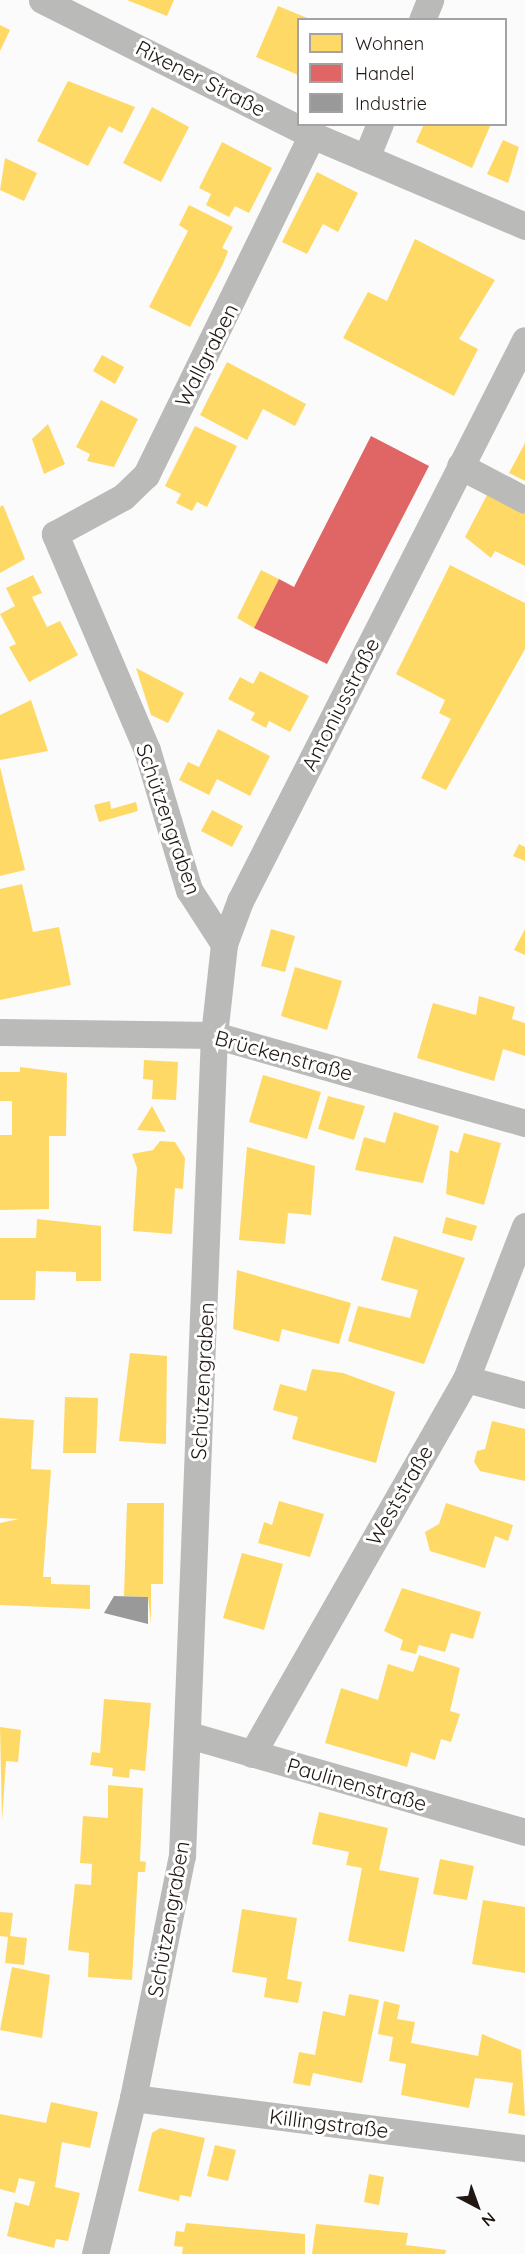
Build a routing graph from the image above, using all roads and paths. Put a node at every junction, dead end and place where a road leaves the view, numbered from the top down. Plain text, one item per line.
1 (42, 0) edge
2 (430, 0) edge
3 (423, 18) edge
4 (379, 126) edge
5 (312, 135) junction
6 (366, 158) junction
7 (525, 226) edge
8 (525, 340) edge
9 (460, 466) junction
10 (525, 500) edge
11 (54, 534) joint
12 (224, 944) junction
13 (0, 1032) edge
14 (214, 1035) junction
15 (525, 1123) edge
16 (525, 1226) edge
17 (466, 1379) junction
18 (525, 1395) edge
19 (189, 1735) junction
20 (252, 1754) junction
21 (525, 1832) edge
22 (133, 2098) junction
23 (525, 2148) edge
24 (95, 2254) edge

1 - 5 street, Rixener Straße
2 - 3 street
4 - 6 street
5 - 6 street, Rixener Straße
5 - 11 street, Wallgraben
6 - 7 street, Rixener Straße
8 - 9 street, Antoniusstraße
9 - 10 street
9 - 12 street, Antoniusstraße
11 - 12 street, Schützengraben
12 - 14 street, Schützengraben
13 - 14 street, Brückenstraße
14 - 15 street, Brückenstraße
14 - 19 street, Schützengraben
16 - 17 street, Weststraße
17 - 18 street
17 - 20 street, Weststraße
19 - 20 street, Paulinenstraße
19 - 22 street, Schützengraben
20 - 21 street, Paulinenstraße
22 - 23 street, Killingstraße
22 - 24 street, Schützengraben

